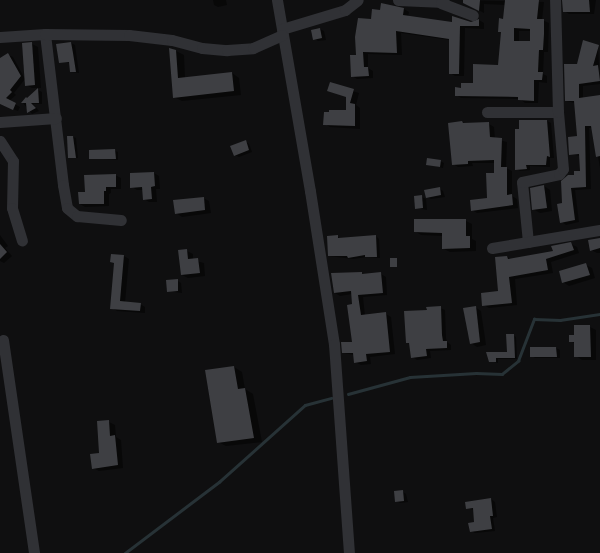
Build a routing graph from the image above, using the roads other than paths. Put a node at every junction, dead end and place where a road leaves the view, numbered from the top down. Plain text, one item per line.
1 (278, 0) edge
2 (358, 0) edge
3 (398, 0) edge
4 (555, 0) edge
5 (473, 15) dead end
6 (282, 32) junction
7 (45, 34) junction
8 (0, 37) edge
9 (487, 112) dead end
10 (558, 112) junction
11 (56, 118) junction
12 (0, 122) edge
13 (0, 141) edge
14 (121, 220) dead end
15 (600, 230) edge
16 (22, 240) dead end
17 (528, 242) junction
18 (492, 248) dead end
19 (3, 340) dead end
20 (34, 553) edge
21 (350, 553) edge

1 - 6 street
2 - 6 street
3 - 5 street
4 - 10 street
6 - 7 street
6 - 21 street
7 - 8 street
7 - 11 street
9 - 10 street
10 - 17 street
11 - 12 street
11 - 14 street
13 - 16 street
15 - 17 street
17 - 18 street
19 - 20 street

